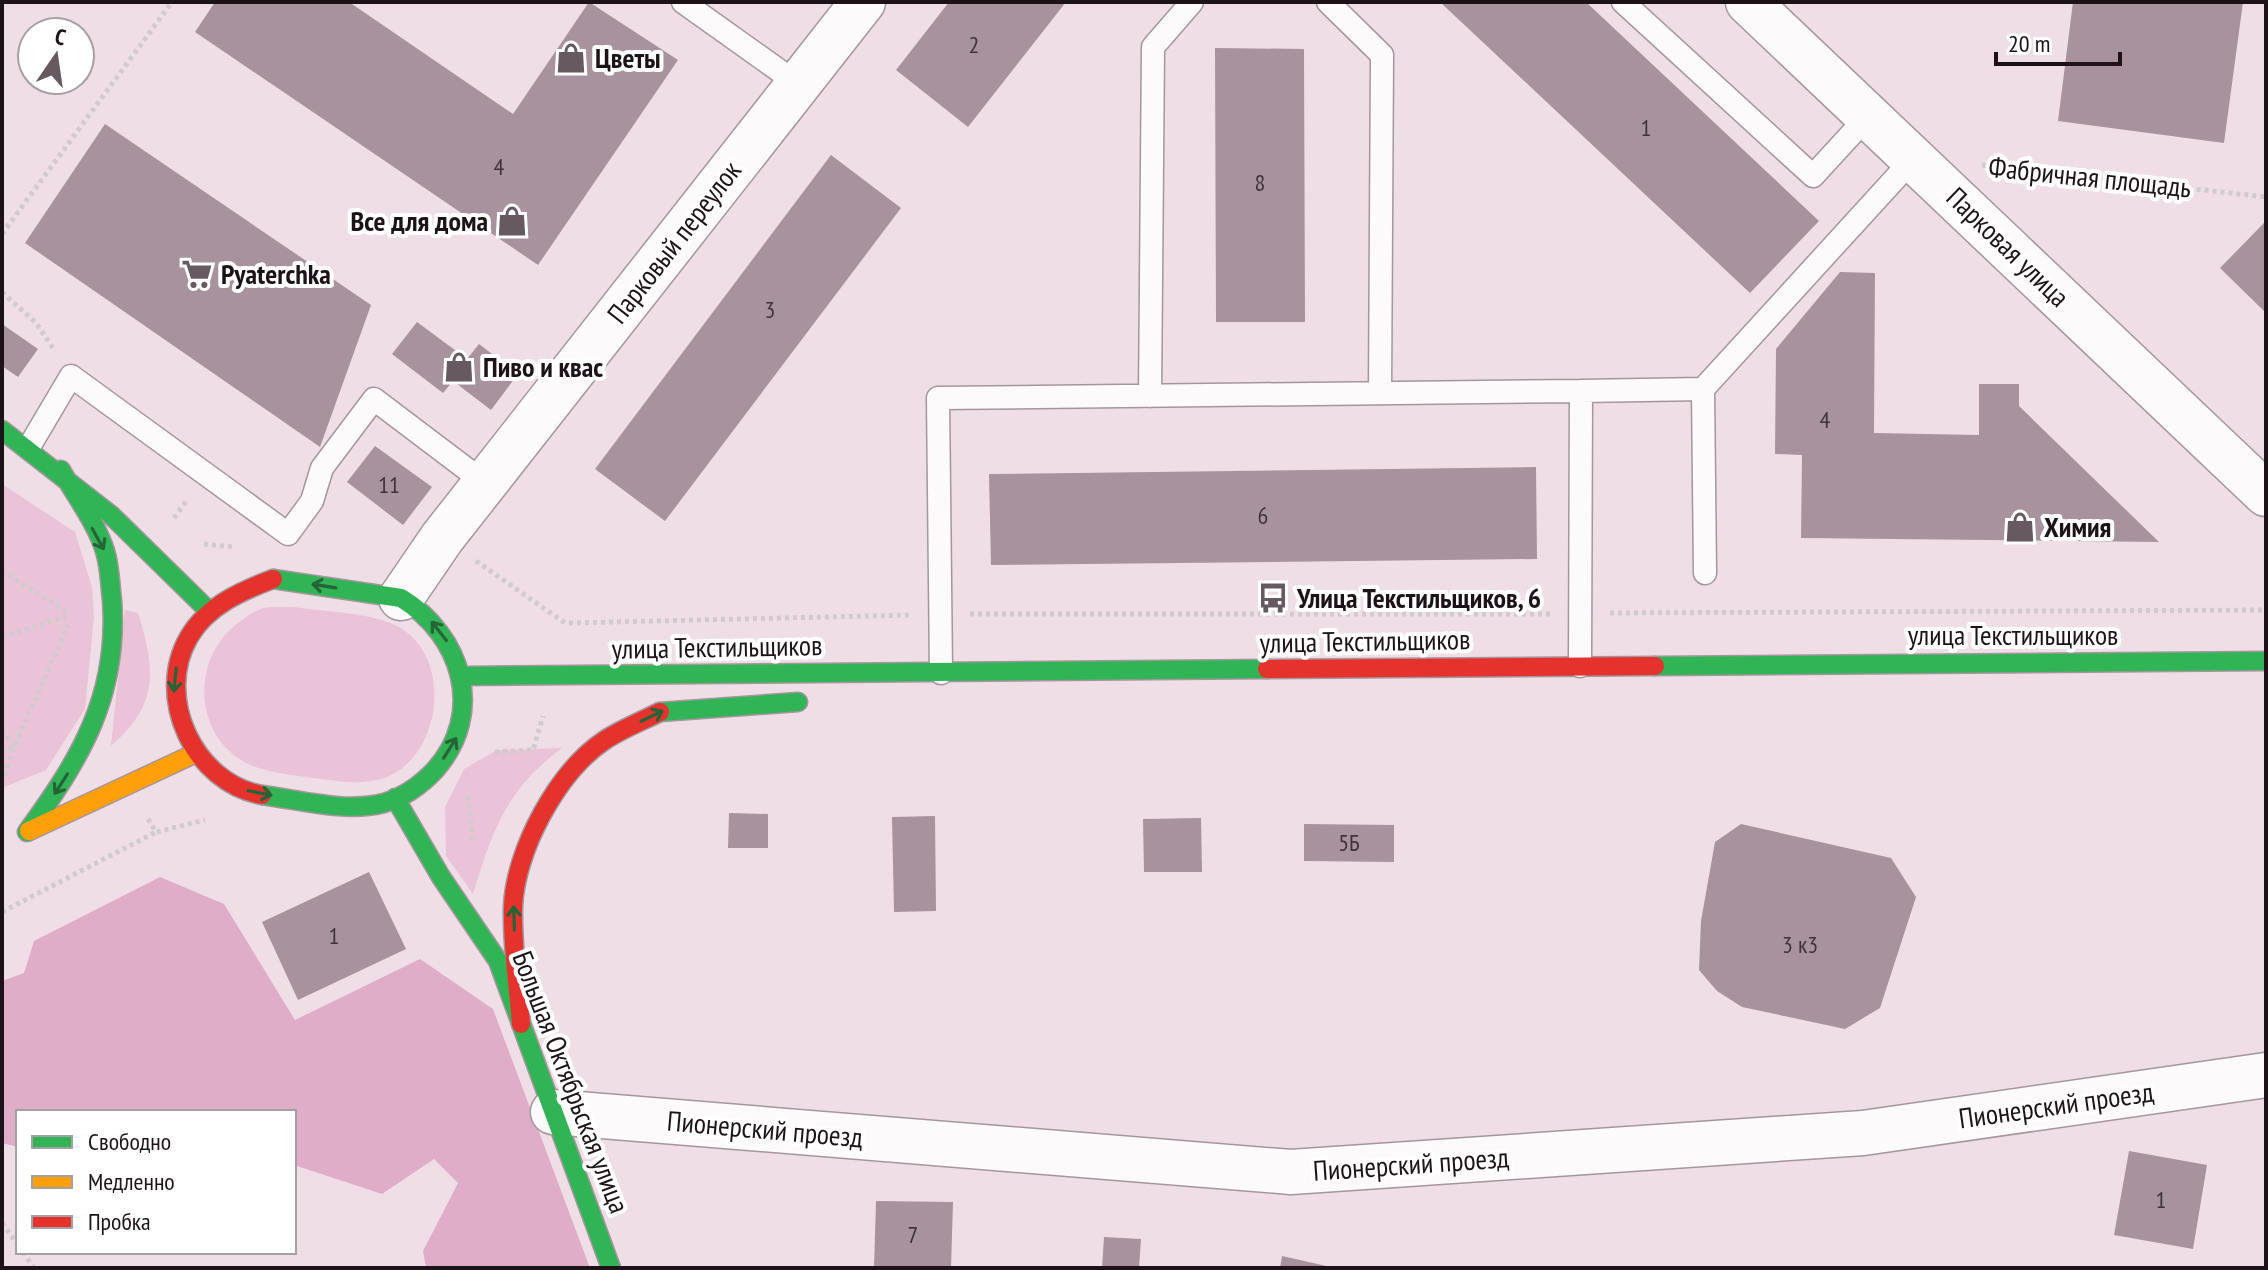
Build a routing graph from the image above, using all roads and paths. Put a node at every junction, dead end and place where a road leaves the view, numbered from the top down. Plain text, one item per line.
1 (172, 2) edge
2 (683, 2) edge
3 (863, 2) edge
4 (1192, 2) edge
5 (1328, 2) edge
6 (1623, 2) edge
7 (1748, 2) edge
8 (798, 84) junction
9 (1869, 115) junction
10 (1914, 158) junction
11 (2266, 197) edge
12 (2, 234) edge
13 (2, 292) edge
14 (71, 376) junction
15 (1703, 389) junction
16 (1581, 391) junction
17 (1380, 393) junction
18 (1150, 396) junction
19 (2, 430) edge
20 (29, 447) junction
21 (61, 470) junction
22 (485, 483) junction
23 (2266, 494) edge
24 (2, 571) edge
25 (1705, 573) dead end
26 (401, 598) junction
27 (2266, 610) edge
28 (210, 612) junction
29 (1583, 613) junction
30 (942, 614) junction
31 (72, 615) junction
32 (569, 623) dead end
33 (2, 637) edge
34 (2266, 661) edge
35 (1580, 666) junction
36 (870, 673) junction
37 (941, 673) junction
38 (464, 676) junction
39 (837, 693) dead end
40 (811, 701) dead end
41 (2, 730) edge
42 (15, 745) junction
43 (2, 753) edge
44 (196, 753) junction
45 (2, 782) edge
46 (127, 786) junction
47 (395, 798) junction
48 (217, 822) dead end
49 (156, 832) junction
50 (2, 912) edge
51 (521, 1024) junction
52 (2266, 1075) edge
53 (553, 1112) junction
54 (2, 1223) edge
55 (16, 1242) edge
56 (611, 1268) edge

1 - 12 path
2 - 8 lane
3 - 8 street, Парковый переулок
4 - 18 lane
5 - 17 lane
6 - 9 lane
7 - 9 street, Парковая улица
8 - 22 street, Парковый переулок
9 - 10 street, Парковая улица
10 - 11 path, Фабричная площадь
10 - 15 lane
10 - 23 street, Парковая улица
13 - 14 path
14 - 20 lane
14 - 22 lane
15 - 16 lane
15 - 25 lane
16 - 17 lane
16 - 29 lane
17 - 18 lane
18 - 30 lane
19 - 20 main road
20 - 21 main road
21 - 28 main road
21 -> 46 main road
22 - 26 street, Парковый переулок
24 - 31 path
26 -> 28 main road
38 -> 26 main road
27 - 29 path
28 -> 44 main road
29 - 30 path
29 - 35 lane
30 - 32 path
30 - 37 lane
31 - 33 path
31 - 42 path
34 - 35 main road, улица Текстильщиков
35 - 37 main road, улица Текстильщиков
36 - 37 main road, улица Текстильщиков
36 - 38 main road, улица Текстильщиков
36 - 39 main road
47 -> 38 main road
51 -> 40 main road
41 - 42 path
42 - 43 path
42 - 45 path
44 - 46 main road
44 -> 47 main road
46 - 49 path
47 - 51 main road, Большая Октябрьская улица
48 - 49 path
49 - 50 path
51 - 53 main road, Большая Октябрьская улица
52 - 53 street, Пионерский проезд
53 - 56 main road, Большая Октябрьская улица
54 - 55 path

